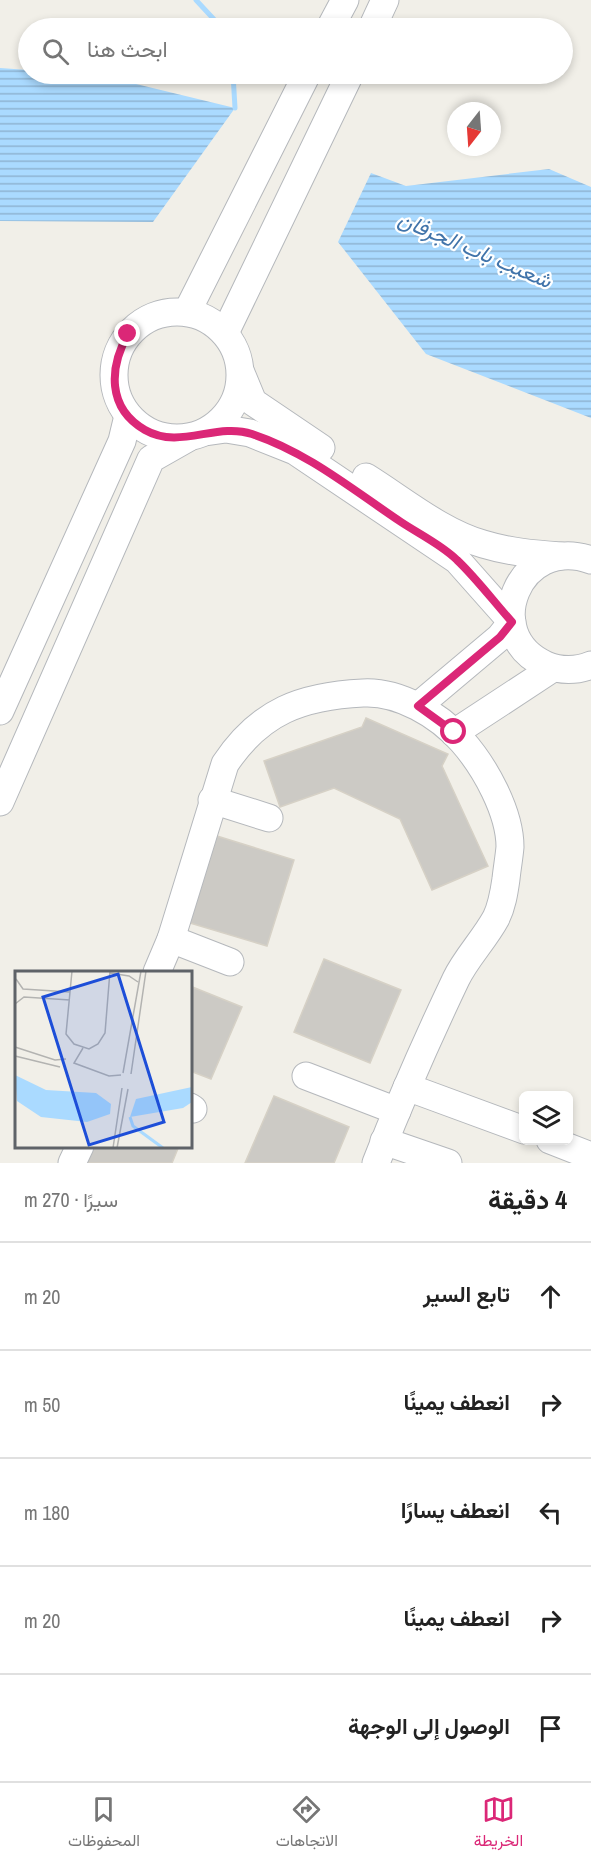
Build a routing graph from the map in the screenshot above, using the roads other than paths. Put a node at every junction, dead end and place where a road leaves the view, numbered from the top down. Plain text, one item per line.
1 (345, 0) edge
2 (386, 0) edge
3 (335, 18) edge
4 (377, 18) edge
5 (302, 84) edge
6 (345, 84) edge
7 (187, 312) junction
8 (225, 333) junction
9 (241, 373) junction
10 (128, 416) junction
11 (197, 435) junction
12 (561, 556) junction
13 (591, 560) edge
14 (512, 622) junction
15 (576, 669) edge
16 (418, 706) junction
17 (0, 711) edge
18 (454, 732) junction
19 (212, 800) junction
20 (0, 802) edge
21 (268, 818) dead end
22 (171, 939) junction
23 (230, 962) dead end
24 (157, 971) edge
25 (306, 1076) dead end
26 (402, 1099) junction
27 (519, 1129) edge
28 (563, 1145) edge
29 (79, 1148) edge
30 (380, 1152) edge
31 (591, 1156) edge
32 (72, 1163) edge
33 (448, 1163) edge

1 - 3 street
2 - 4 street
5 - 7 street
6 - 8 street
7 - 8 street
7 - 10 street
8 - 9 street
9 - 11 street
9 - 12 street
10 - 11 street
10 - 17 street
11 - 14 street
11 - 20 street
12 - 13 street
12 - 14 street
14 - 15 street
14 - 16 street
15 - 18 street
16 - 18 street
16 - 19 street
18 - 26 street
19 - 21 street
19 - 22 street
22 - 23 street
22 - 24 street
25 - 26 street
26 - 27 street
26 - 30 street
28 - 31 street
29 - 32 street
30 - 33 street

